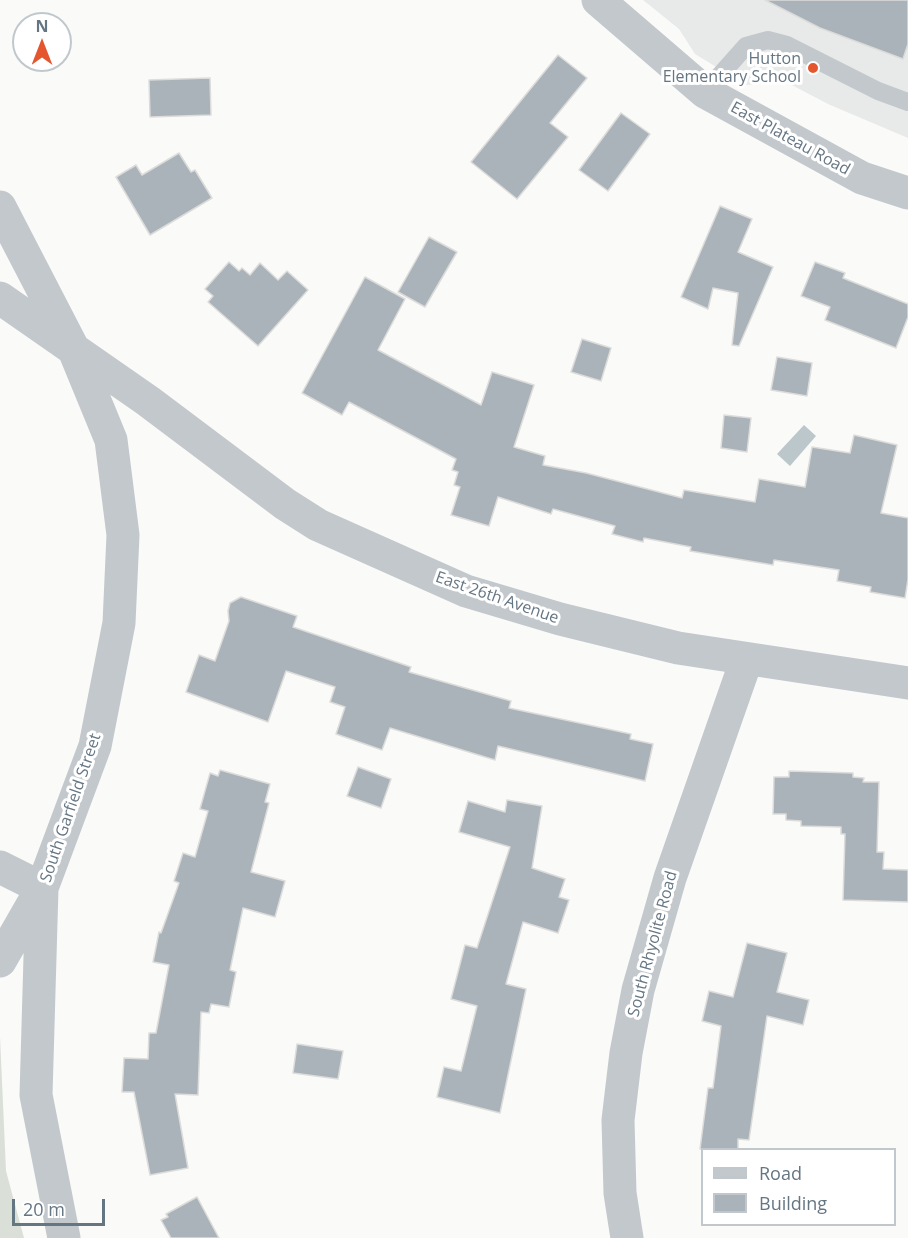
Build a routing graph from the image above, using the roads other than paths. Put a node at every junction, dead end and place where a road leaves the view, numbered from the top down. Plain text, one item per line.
1 (598, 0) edge
2 (705, 92) junction
3 (908, 102) edge
4 (908, 192) edge
5 (0, 207) edge
6 (0, 298) edge
7 (75, 350) junction
8 (746, 660) junction
9 (908, 683) edge
10 (0, 867) edge
11 (42, 888) junction
12 (0, 961) edge
13 (64, 1238) edge
14 (627, 1238) edge

1 - 2 street, East Plateau Road
2 - 3 lane
2 - 4 street, East Plateau Road
5 - 7 street, South Garfield Street
6 - 7 street, East 26th Avenue
7 - 8 street, East 26th Avenue
7 - 11 street, South Garfield Street
8 - 9 street, East 26th Avenue
8 - 14 street, South Rhyolite Road
10 - 11 street
11 - 12 street
11 - 13 street, South Garfield Street

